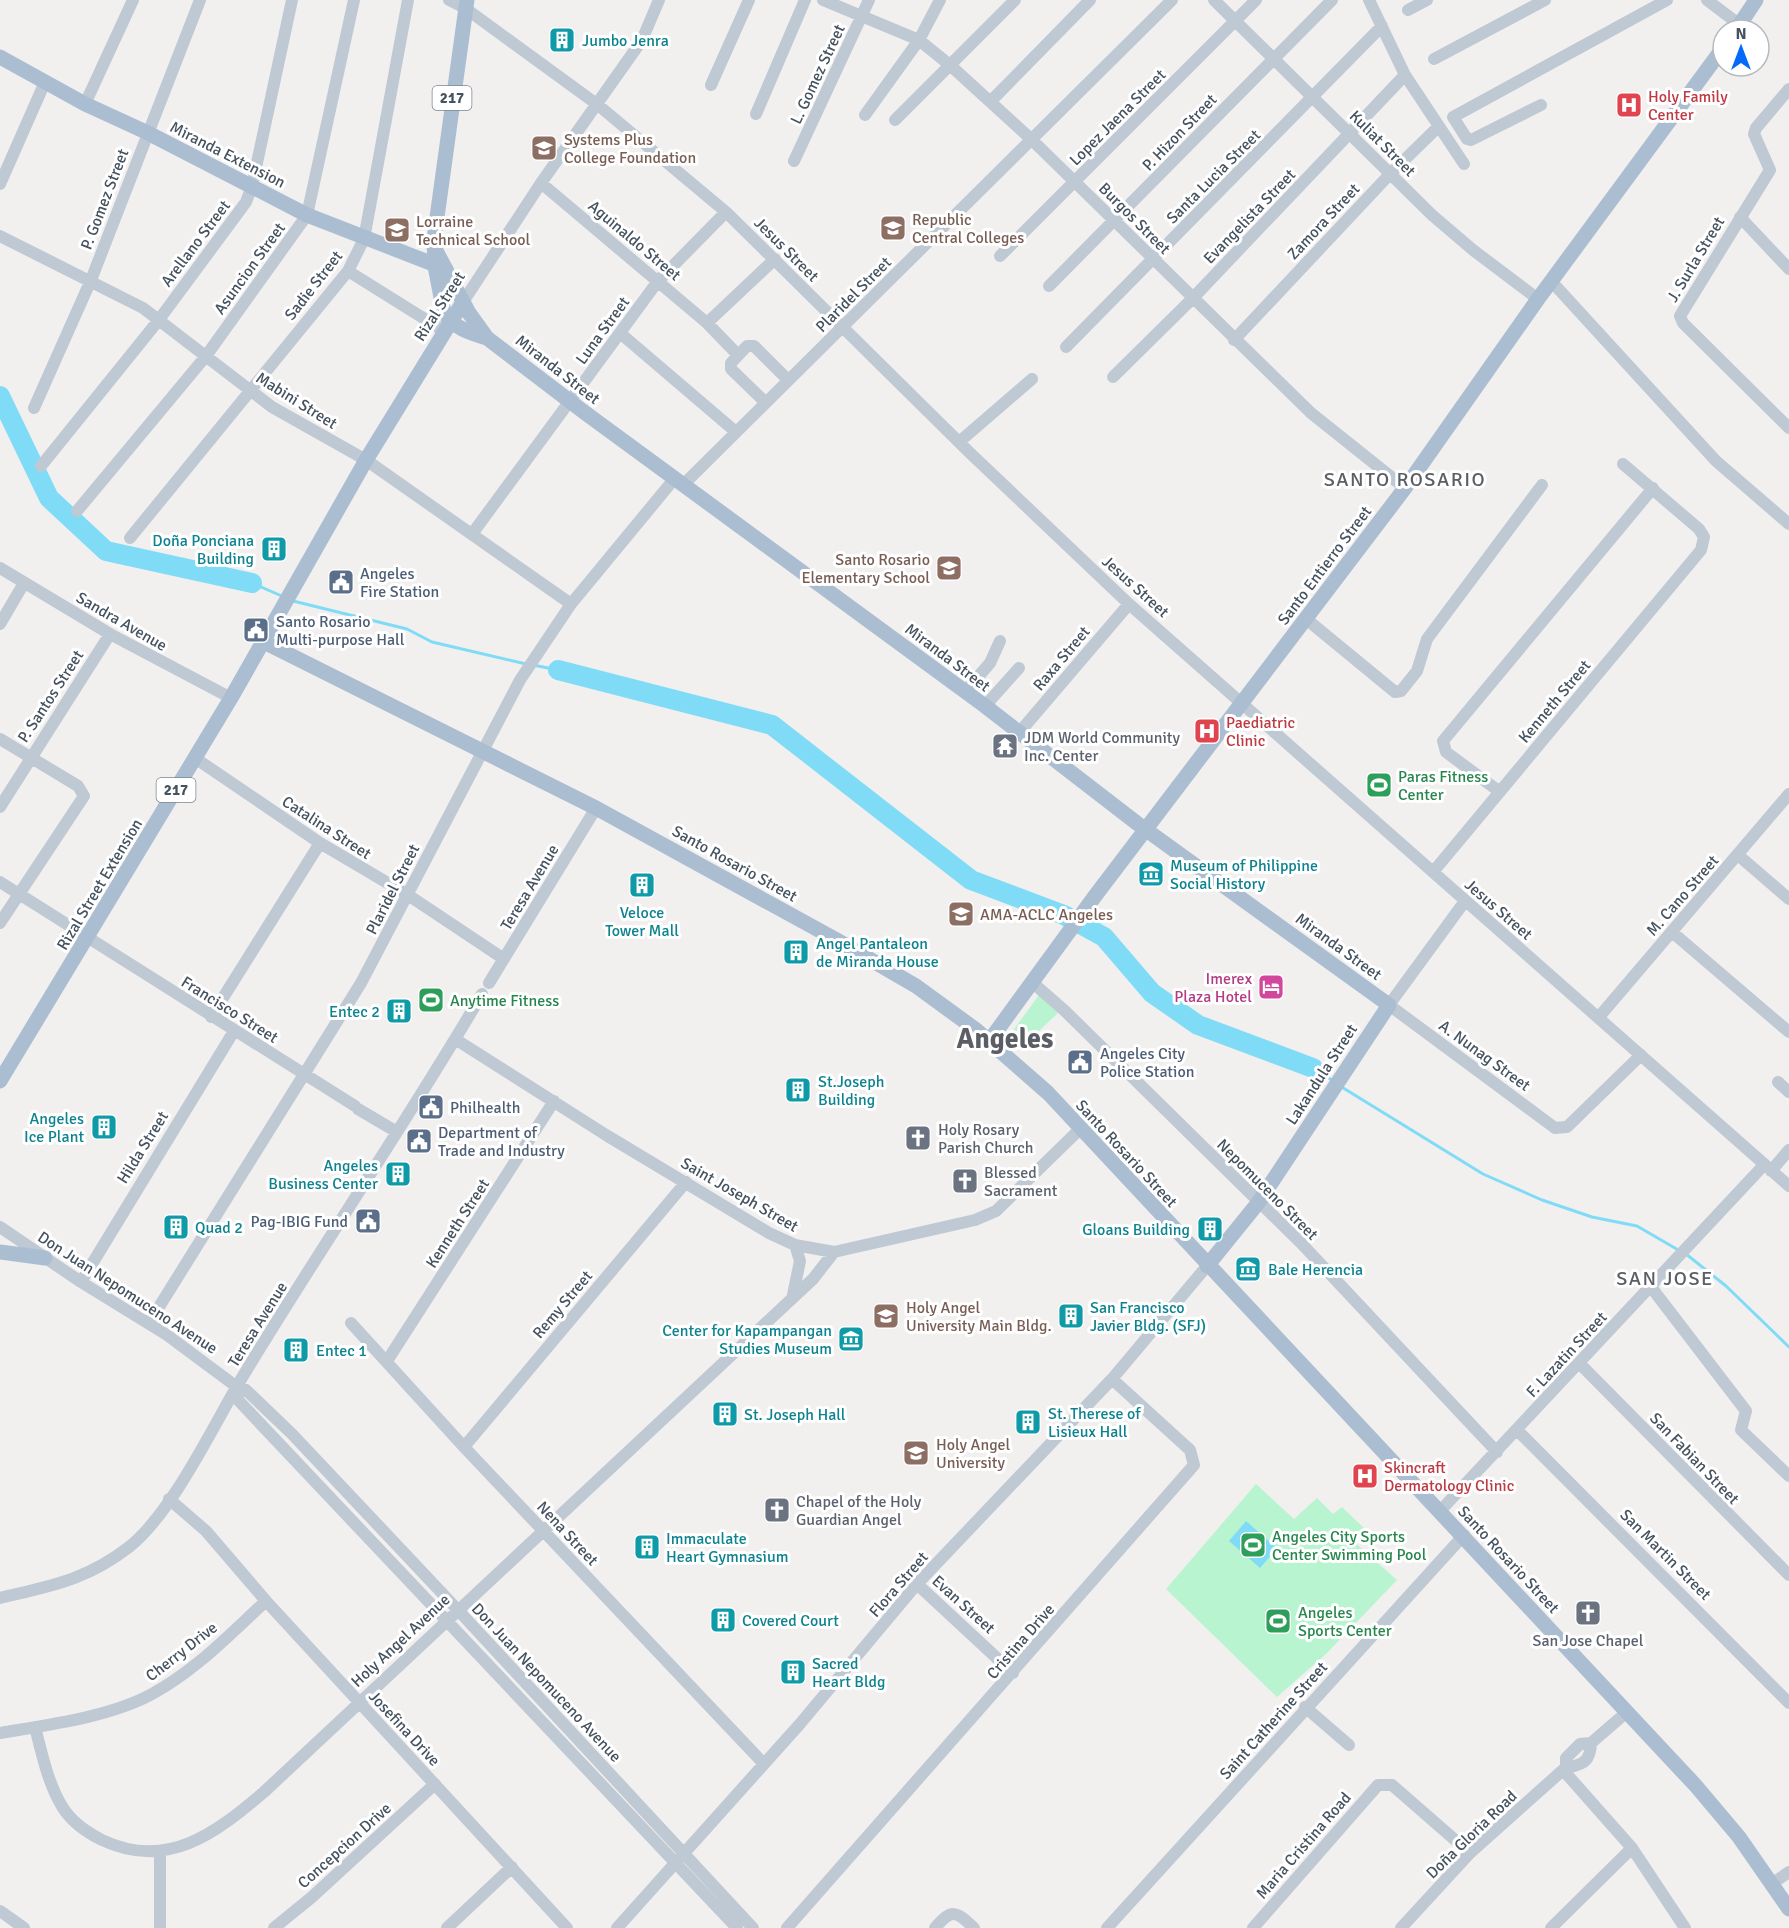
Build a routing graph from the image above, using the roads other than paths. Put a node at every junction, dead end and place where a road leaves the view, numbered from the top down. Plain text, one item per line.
1 (200, 0) edge
2 (292, 0) edge
3 (354, 0) edge
4 (408, 0) edge
5 (449, 0) edge
6 (659, 0) edge
7 (749, 0) edge
8 (805, 0) edge
9 (823, 0) edge
10 (869, 0) edge
11 (940, 0) edge
12 (1015, 0) edge
13 (1090, 0) edge
14 (1172, 0) edge
15 (1214, 0) edge
16 (1256, 0) edge
17 (1332, 0) edge
18 (1369, 0) edge
19 (1427, 0) edge
20 (1545, 0) edge
21 (1667, 0) edge
22 (1707, 0) edge
23 (1756, 0) edge
24 (130, 1) edge
25 (466, 4) edge
26 (1408, 10) dead end
27 (863, 15) junction
28 (1727, 18) edge
29 (1744, 18) edge
30 (1236, 21) junction
31 (1382, 26) junction
32 (919, 40) junction
33 (0, 57) edge
34 (1272, 58) junction
35 (1434, 59) dead end
36 (1711, 64) edge
37 (951, 66) junction
38 (1405, 75) junction
39 (45, 82) junction
40 (711, 85) dead end
41 (1789, 89) edge
42 (1314, 97) junction
43 (991, 100) junction
44 (85, 104) junction
45 (598, 105) junction
46 (1541, 105) dead end
47 (756, 114) dead end
48 (865, 115) dead end
49 (895, 120) dead end
50 (1437, 127) junction
51 (146, 132) junction
52 (1350, 135) junction
53 (1031, 139) junction
54 (0, 145) edge
55 (13, 151) junction
56 (794, 161) dead end
57 (1464, 164) dead end
58 (1390, 174) junction
59 (1075, 182) junction
60 (541, 183) junction
61 (0, 184) edge
62 (252, 186) junction
63 (726, 212) junction
64 (307, 215) junction
65 (1740, 217) junction
66 (1116, 221) junction
67 (0, 236) edge
68 (364, 239) junction
69 (999, 256) dead end
70 (775, 259) junction
71 (1153, 260) junction
72 (441, 268) junction
73 (1789, 269) edge
74 (348, 270) junction
75 (91, 280) junction
76 (658, 281) junction
77 (1552, 282) junction
78 (1049, 286) dead end
79 (1192, 299) junction
80 (1538, 299) junction
81 (463, 302) junction
82 (158, 321) junction
83 (707, 323) junction
84 (447, 326) junction
85 (843, 328) junction
86 (621, 333) junction
87 (487, 338) junction
88 (1234, 340) junction
89 (1066, 347) dead end
90 (738, 355) junction
91 (206, 356) junction
92 (1113, 377) dead end
93 (1032, 379) dead end
94 (788, 380) junction
95 (249, 390) junction
96 (571, 402) junction
97 (765, 402) junction
98 (34, 408) dead end
99 (1789, 428) edge
100 (736, 432) junction
101 (959, 442) junction
102 (366, 460) junction
103 (1623, 464) dead end
104 (41, 466) dead end
105 (680, 481) junction
106 (1542, 485) dead end
107 (1405, 488) junction
108 (1653, 488) junction
109 (77, 512) dead end
110 (1789, 524) edge
111 (472, 534) junction
112 (130, 538) dead end
113 (0, 568) edge
114 (24, 583) junction
115 (571, 604) junction
116 (1129, 604) junction
117 (1305, 618) junction
118 (0, 624) edge
119 (110, 634) junction
120 (1000, 641) dead end
121 (264, 642) junction
122 (1019, 668) dead end
123 (965, 692) junction
124 (231, 698) junction
125 (1244, 704) junction
126 (985, 706) junction
127 (1018, 734) junction
128 (0, 739) edge
129 (482, 750) junction
130 (195, 758) junction
131 (30, 759) junction
132 (1500, 792) junction
133 (1789, 794) edge
134 (0, 807) edge
135 (596, 808) junction
136 (1147, 830) junction
137 (320, 843) junction
138 (1738, 855) junction
139 (1433, 872) junction
140 (0, 882) edge
141 (18, 894) junction
142 (408, 895) junction
143 (1789, 899) edge
144 (1465, 901) junction
145 (0, 923) edge
146 (1672, 932) junction
147 (87, 938) junction
148 (504, 959) junction
149 (489, 983) dead end
150 (1033, 983) junction
151 (482, 994) dead end
152 (1389, 1005) junction
153 (212, 1017) junction
154 (1599, 1017) junction
155 (234, 1031) junction
156 (1789, 1032) edge
157 (455, 1039) junction
158 (990, 1040) junction
159 (1641, 1055) junction
160 (2, 1074) edge
161 (305, 1075) junction
162 (1778, 1082) dead end
163 (1789, 1092) edge
164 (554, 1101) junction
165 (1080, 1129) junction
166 (397, 1132) junction
167 (1789, 1150) edge
168 (1768, 1168) junction
169 (686, 1182) junction
170 (1789, 1186) edge
171 (1258, 1203) junction
172 (0, 1227) edge
173 (795, 1245) junction
174 (0, 1252) edge
175 (834, 1252) junction
176 (45, 1258) junction
177 (1207, 1266) junction
178 (81, 1282) junction
179 (1651, 1287) junction
180 (793, 1295) junction
181 (149, 1323) junction
182 (351, 1323) dead end
183 (387, 1361) junction
184 (1579, 1363) junction
185 (1112, 1379) junction
186 (237, 1388) junction
187 (1518, 1431) junction
188 (464, 1447) junction
189 (1497, 1452) junction
190 (1789, 1476) edge
191 (350, 1495) junction
192 (169, 1499) junction
193 (338, 1504) junction
194 (1440, 1511) junction
195 (542, 1530) junction
196 (1464, 1535) junction
197 (1789, 1575) edge
198 (917, 1584) junction
199 (0, 1598) edge
200 (266, 1601) junction
201 (458, 1609) junction
202 (446, 1620) junction
203 (1013, 1673) junction
204 (359, 1702) junction
205 (1789, 1703) edge
206 (1305, 1707) junction
207 (1627, 1712) junction
208 (35, 1727) junction
209 (566, 1729) junction
210 (0, 1733) edge
211 (556, 1739) junction
212 (1349, 1745) dead end
213 (763, 1763) junction
214 (1565, 1769) junction
215 (435, 1784) junction
216 (1632, 1848) junction
217 (160, 1852) junction
218 (1470, 1853) junction
219 (680, 1858) junction
220 (512, 1867) junction
221 (1789, 1872) edge
222 (1773, 1883) junction
223 (1789, 1909) edge
224 (0, 1912) edge
225 (1564, 1923) edge
226 (24, 1928) edge
227 (160, 1928) edge
228 (274, 1928) edge
229 (447, 1928) edge
230 (567, 1928) edge
231 (617, 1928) edge
232 (737, 1928) edge
233 (753, 1928) edge
234 (787, 1928) edge
235 (935, 1928) edge
236 (974, 1928) edge
237 (1107, 1928) edge
238 (1253, 1928) edge
239 (1401, 1928) edge
240 (1551, 1928) edge
241 (1685, 1928) edge

1 - 51 street, P. Gomez Street
2 - 62 street, Arellano Street
3 - 64 street, Asuncion Street
4 - 68 street, Sadie Street
5 - 25 street, Jesus Street
6 - 45 street, Rizal Street
7 - 40 street
8 - 47 street
9 - 27 street, Burgos Street
10 - 27 street, L. Gomez Street
11 - 32 street
12 - 37 street
13 - 43 street
14 - 53 street, Plaridel Street
15 - 30 street, Kuliat Street
16 - 30 street, Lopez Jaena Street
17 - 34 street, P. Hizon Street
18 - 31 street
19 - 26 street
20 - 35 street
21 - 46 street
22 - 28 street
23 - 29 main road
24 - 44 street
25 - 45 street, Jesus Street
25 - 72 main road, 217
27 - 32 street, Burgos Street
27 - 56 street, L. Gomez Street
30 - 34 street, Kuliat Street
30 - 59 street, Lopez Jaena Street
31 - 38 street
31 - 42 street, Santa Lucia Street
32 - 37 street, Burgos Street
32 - 48 street
33 - 39 main road, Miranda Extension
34 - 42 street, Kuliat Street
34 - 66 street, P. Hizon Street
36 - 77 main road, Santo Entierro Street
37 - 43 street, Burgos Street
37 - 49 street
38 - 50 street
38 - 52 street, Evangelista Street
39 - 44 main road, Miranda Extension
39 - 55 street
41 - 65 street, J. Surla Street
42 - 52 street, Kuliat Street
42 - 71 street, Santa Lucia Street
43 - 53 street, Burgos Street
44 - 51 main road, Miranda Extension
45 - 60 street, Rizal Street
45 - 63 street, Jesus Street
50 - 57 street
50 - 58 street, Zamora Street
51 - 62 main road, Miranda Extension
51 - 75 street, P. Gomez Street
52 - 58 street, Kuliat Street
52 - 79 street, Evangelista Street
53 - 59 street, Burgos Street
53 - 85 street, Plaridel Street
54 - 55 street
55 - 61 street
58 - 80 street, Kuliat Street
58 - 88 street, Zamora Street
59 - 66 street, Burgos Street
59 - 69 street, Lopez Jaena Street
60 - 76 street, Aguinaldo Street
60 - 81 street, Rizal Street
62 - 64 main road, Miranda Extension
62 - 82 street, Arellano Street
63 - 70 street, Jesus Street
63 - 76 street, Luna Street
64 - 68 main road, Miranda Extension
64 - 91 street, Asuncion Street
65 - 73 street
65 - 99 street, J. Surla Street
66 - 71 street, Burgos Street
66 - 78 street, P. Hizon Street
67 - 75 street, Mabini Street
68 - 72 main road, Miranda Extension
68 - 74 street, Sadie Street
70 - 83 street
70 - 85 street, Jesus Street
71 - 79 street, Burgos Street
71 - 89 street, Santa Lucia Street
72 - 81 main road, 217
72 - 84 main road, 217
74 - 84 street
74 - 95 street, Sadie Street
75 - 82 street, Mabini Street
75 - 98 street, P. Gomez Street
76 - 83 street, Aguinaldo Street
76 - 86 street, Luna Street
77 - 80 main road, Santo Entierro Street
77 - 110 street
79 - 88 street, Burgos Street
79 - 92 street, Evangelista Street
80 - 107 main road, Santo Entierro Street
81 - 84 main road, Rizal Street / 217
81 - 87 main road, Miranda Street
82 - 91 street, Mabini Street
82 - 104 street, Arellano Street
83 - 90 street, Aguinaldo Street
84 - 87 main road, Miranda Street
84 - 102 main road, Rizal Street / 217
85 - 94 street, Plaridel Street
85 - 101 street, Jesus Street
86 - 96 street, Luna Street
86 - 100 street
87 - 96 main road, Miranda Street
88 - 107 street, Burgos Street
90 - 94 street
90 - 97 street
91 - 95 street, Mabini Street
91 - 109 street, Asuncion Street
93 - 101 street
94 - 97 street, Plaridel Street
95 - 102 street, Mabini Street
95 - 112 street, Sadie Street
96 - 105 main road, Miranda Street
96 - 111 street, Luna Street
97 - 100 street, Plaridel Street
100 - 105 street, Plaridel Street
101 - 116 street, Jesus Street
102 - 111 street, Mabini Street
102 - 121 main road, Rizal Street / 217
103 - 108 street
105 - 115 street, Plaridel Street
105 - 123 main road, Miranda Street
106 - 117 street
107 - 117 main road, Santo Entierro Street
108 - 132 street, Kenneth Street
108 - 132 street
111 - 115 street, Mabini Street
113 - 114 street, Sandra Avenue
114 - 118 street
114 - 119 street, Sandra Avenue
115 - 129 street, Plaridel Street
116 - 125 street, Jesus Street
116 - 127 street, Raxa Street
117 - 125 main road, Santo Entierro Street
119 - 124 street, Sandra Avenue
119 - 131 street, P. Santos Street
120 - 123 street
121 - 124 main road, Rizal Street Extension / 217
121 - 129 main road, Santo Rosario Street
122 - 126 street
123 - 126 main road, Miranda Street
124 - 130 main road, Rizal Street Extension / 217
125 - 136 main road, Santo Entierro Street
125 - 139 street, Jesus Street
126 - 127 main road, Miranda Street
127 - 136 main road, Miranda Street
128 - 131 street
129 - 135 main road, Santo Rosario Street
129 - 142 street, Plaridel Street
130 - 137 street, Catalina Street
130 - 147 main road, Rizal Street Extension / 217
131 - 134 street, P. Santos Street
131 - 141 street
132 - 139 street, Kenneth Street
133 - 138 street, M. Cano Street
135 - 148 street, Teresa Avenue
135 - 158 main road, Santo Rosario Street
136 - 150 main road, Santo Entierro Street
136 - 152 main road, Miranda Street
137 - 142 street, Catalina Street
137 - 153 street
138 - 143 street
138 - 146 street, M. Cano Street
139 - 144 street, Jesus Street
140 - 141 street, Francisco Street
141 - 145 street
141 - 147 street, Francisco Street
142 - 148 street, Catalina Street
142 - 161 street, Plaridel Street
144 - 152 street, Lakandula Street
144 - 154 street, Jesus Street
146 - 154 street, M. Cano Street
146 - 156 street
147 - 153 street, Francisco Street
147 - 160 main road, Rizal Street Extension / 217
148 - 149 street, Teresa Avenue
150 - 158 main road, Santo Entierro Street
150 - 171 street, Nepomuceno Street
151 - 157 street, Teresa Avenue
152 - 159 street, A. Nunag Street
152 - 171 main road, Lakandula Street
153 - 155 street, Francisco Street
154 - 159 street, Jesus Street
155 - 161 street, Francisco Street
155 - 178 street, Hilda Street
157 - 164 street, Saint Joseph Street
157 - 166 street, Teresa Avenue
158 - 165 main road, Santo Rosario Street
159 - 168 street, Jesus Street
161 - 166 street, Francisco Street
161 - 181 street, Plaridel Street
162 - 163 street
164 - 169 street, Saint Joseph Street
164 - 183 street, Kenneth Street
165 - 175 street, Saint Joseph Street
165 - 177 main road, Santo Rosario Street
166 - 186 street, Teresa Avenue
167 - 168 street, F. Lazatin Street
168 - 170 street, Jesus Street
168 - 179 street, F. Lazatin Street
169 - 173 street, Saint Joseph Street
169 - 188 street, Remy Street
171 - 177 main road, Lakandula Street
171 - 189 street, Nepomuceno Street
172 - 176 street, Don Juan Nepomuceno Avenue
173 - 175 street, Saint Joseph Street
173 - 180 street
174 - 176 main road
175 - 180 street, Holy Angel Avenue
176 - 178 street, Don Juan Nepomuceno Avenue
177 - 185 street, Flora Street
177 - 194 main road, Santo Rosario Street
178 - 181 street, Don Juan Nepomuceno Avenue
179 - 184 street, F. Lazatin Street
179 - 190 street
180 - 195 street, Holy Angel Avenue
181 - 186 street, Don Juan Nepomuceno Avenue
182 - 183 street, Nena Street
183 - 188 street, Nena Street
184 - 187 street, F. Lazatin Street
184 - 197 street, San Fabian Street
185 - 198 street, Flora Street
185 - 203 street, Cristina Drive
186 - 191 street, Don Juan Nepomuceno Avenue
186 - 192 street, Teresa Avenue
186 - 193 street, Don Juan Nepomuceno Avenue
187 - 189 street, F. Lazatin Street
187 - 205 street, San Martin Street
188 - 195 street, Nena Street
189 - 194 street, F. Lazatin Street
191 - 193 street
191 - 201 street, Don Juan Nepomuceno Avenue
192 - 199 street, Teresa Avenue
192 - 200 street, Josefina Drive
193 - 202 street, Don Juan Nepomuceno Avenue
194 - 196 main road, Santo Rosario Street
195 - 201 street, Holy Angel Avenue
195 - 213 street, Nena Street
196 - 206 street, Saint Catherine Street
196 - 207 main road, Santo Rosario Street
198 - 203 street, Evan Street
198 - 213 street, Flora Street
200 - 204 street, Josefina Drive
200 - 208 street, Cherry Drive
201 - 202 street, Holy Angel Avenue
201 - 209 street, Don Juan Nepomuceno Avenue
202 - 204 street, Holy Angel Avenue
202 - 211 street, Don Juan Nepomuceno Avenue
203 - 234 street, Cristina Drive
204 - 215 street, Josefina Drive
204 - 217 street, Holy Angel Avenue
206 - 212 street
206 - 237 street, Saint Catherine Street
207 - 214 street, Doña Gloria Road
207 - 222 main road, Santo Rosario Street
208 - 210 street, Cherry Drive
208 - 217 street, Holy Angel Avenue
209 - 211 street
209 - 219 street, Don Juan Nepomuceno Avenue
211 - 219 street, Don Juan Nepomuceno Avenue
213 - 219 street, Flora Street
214 - 216 street
214 - 218 street, Doña Gloria Road
215 - 220 street, Josefina Drive
215 - 228 street, Concepcion Drive
216 - 225 street
216 - 241 street
217 - 227 street
218 - 238 street, Maria Cristina Road
218 - 239 street, Doña Gloria Road
219 - 231 street, Flora Street
219 - 232 street, Don Juan Nepomuceno Avenue
219 - 233 street, Don Juan Nepomuceno Avenue
220 - 229 street
220 - 230 street, Josefina Drive
221 - 222 street
222 - 223 main road, Santo Rosario Street
224 - 226 street
225 - 240 street
235 - 236 street

